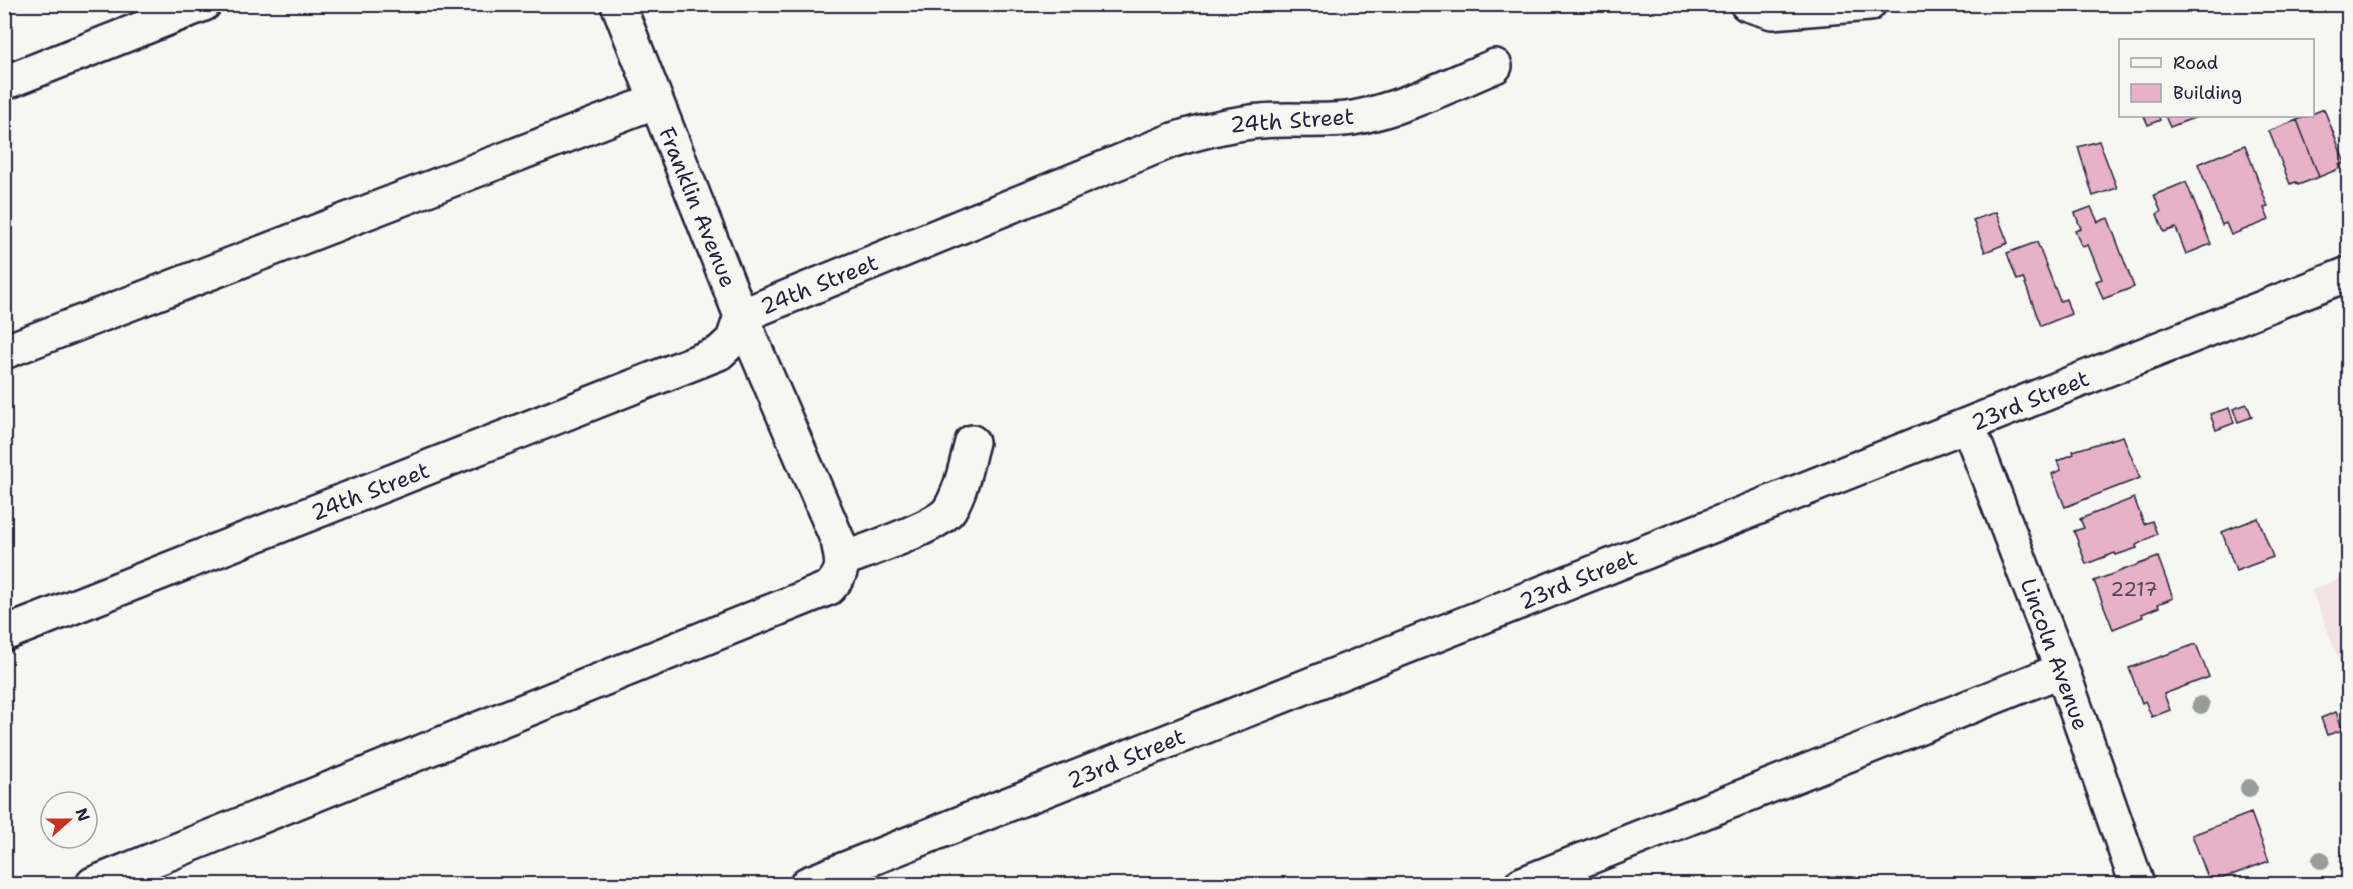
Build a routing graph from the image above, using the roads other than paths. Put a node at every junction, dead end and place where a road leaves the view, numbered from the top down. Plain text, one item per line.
1 (204, 4) edge
2 (618, 4) edge
3 (1747, 4) edge
4 (1869, 4) edge
5 (1495, 66) dead end
6 (4, 83) edge
7 (656, 101) junction
8 (2349, 274) edge
9 (741, 316) junction
10 (4, 352) edge
11 (1968, 425) junction
12 (972, 442) dead end
13 (840, 551) junction
14 (4, 634) edge
15 (2062, 670) junction
16 (93, 885) edge
17 (807, 885) edge
18 (1522, 885) edge
19 (2137, 885) edge

1 - 6 street
2 - 7 street, Franklin Avenue
3 - 4 street
5 - 9 street, 24th Street
7 - 9 street, Franklin Avenue
7 - 10 street
8 - 11 street, 23rd Street
9 - 13 street, Franklin Avenue
9 - 14 street, 24th Street
11 - 15 street, Lincoln Avenue
11 - 17 street, 23rd Street
12 - 13 street
13 - 16 street
15 - 18 street
15 - 19 street, Lincoln Avenue

